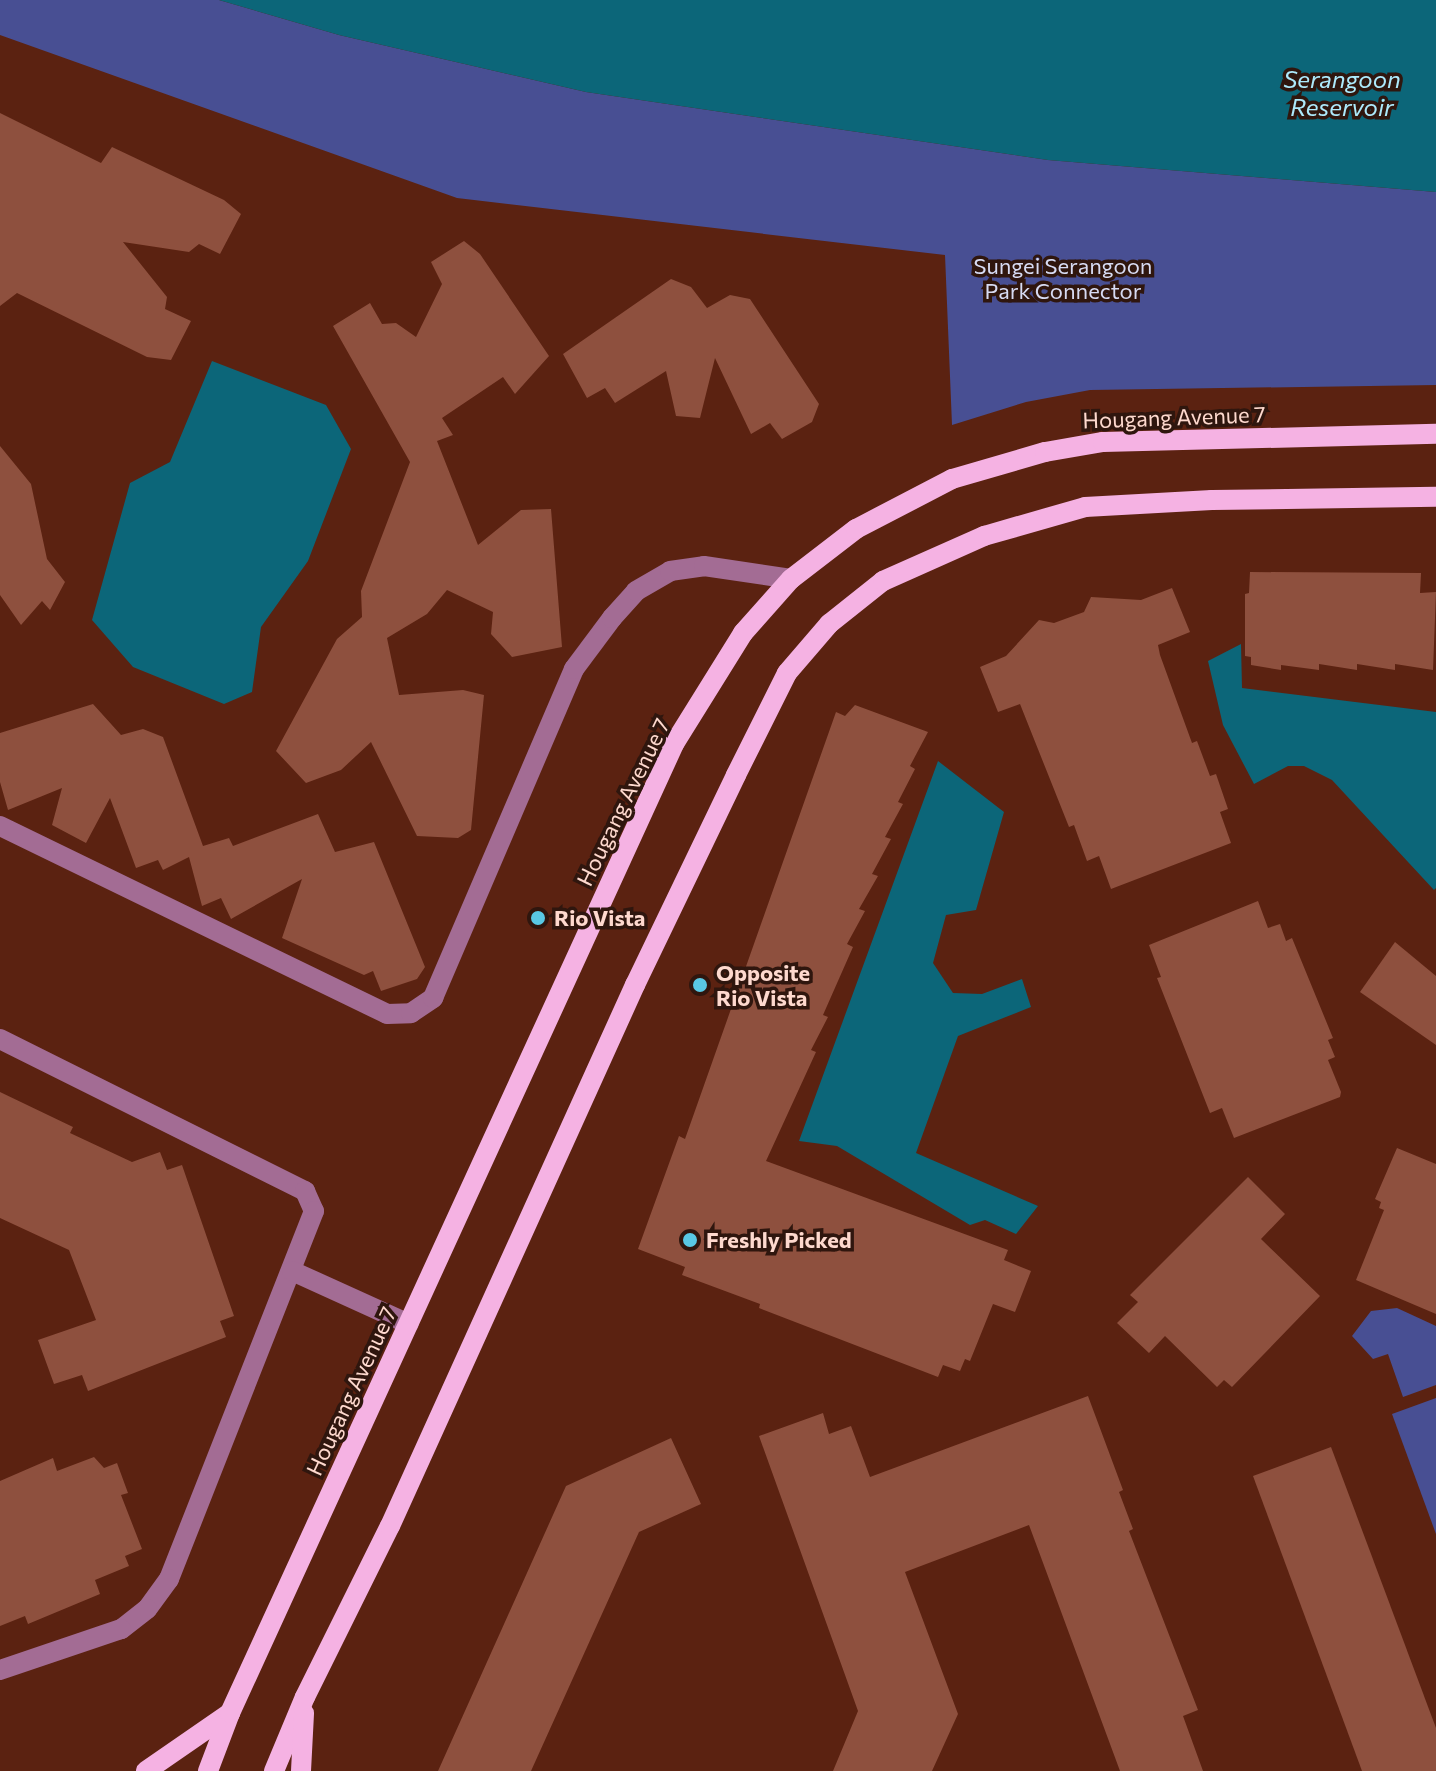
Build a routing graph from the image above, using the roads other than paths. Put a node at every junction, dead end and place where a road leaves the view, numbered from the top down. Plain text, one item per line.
1 (1436, 434) edge
2 (1436, 497) edge
3 (791, 579) junction
4 (0, 826) edge
5 (0, 1039) edge
6 (292, 1271) junction
7 (409, 1324) junction
8 (0, 1670) edge
9 (305, 1697) junction
10 (230, 1713) junction
11 (146, 1771) edge
12 (208, 1771) edge
13 (274, 1771) edge
14 (301, 1771) edge

1 - 3 main road, Hougang Avenue 7
2 - 9 main road
3 - 4 lane
3 - 7 main road, Hougang Avenue 7
5 - 6 lane
6 - 7 lane
6 - 8 lane
7 - 10 main road, Hougang Avenue 7
9 - 13 main road
9 - 14 main road
10 - 11 main road
10 - 12 main road, Hougang Avenue 7

